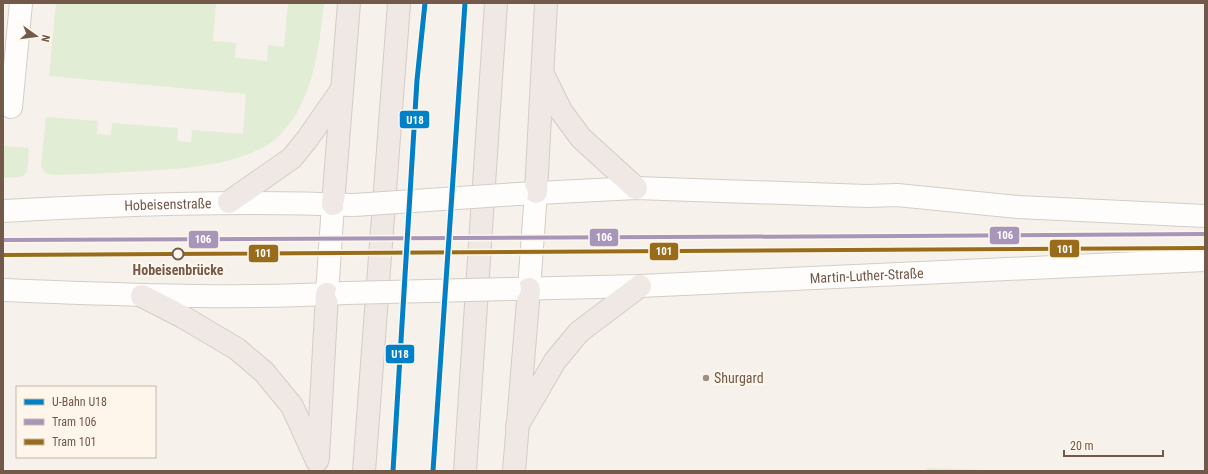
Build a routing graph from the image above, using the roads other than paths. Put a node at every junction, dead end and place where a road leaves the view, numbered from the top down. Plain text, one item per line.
1 (21, 3) edge
2 (349, 3) edge
3 (399, 3) edge
4 (496, 3) edge
5 (546, 3) edge
6 (542, 74) junction
7 (342, 88) junction
8 (11, 107) dead end
9 (636, 188) junction
10 (526, 193) junction
11 (229, 202) junction
12 (343, 205) junction
13 (3, 211) edge
14 (1205, 216) edge
15 (1205, 260) edge
16 (640, 286) junction
17 (520, 289) junction
18 (3, 290) edge
19 (337, 293) junction
20 (142, 296) junction
21 (518, 426) junction
22 (317, 466) edge
23 (364, 471) edge
24 (465, 471) edge
25 (514, 471) edge

1 - 8 main road
2 - 7 highway
3 - 23 highway
4 - 24 highway
5 - 6 highway
6 - 9 highway
6 - 10 highway
7 - 11 highway
7 - 12 highway
9 - 10 main road
9 - 14 main road
10 - 12 main road, bridge
10 - 17 main road
11 - 12 main road, Hobeisenstraße
11 - 13 main road, Hobeisenstraße
12 - 19 main road
15 - 16 main road, Martin-Luther-Straße
16 - 17 main road, Martin-Luther-Straße
16 - 21 highway
17 - 19 main road, Martin-Luther-Straße, bridge
17 - 21 highway
18 - 20 main road
19 - 20 main road
19 - 22 highway
20 - 22 highway
21 - 25 highway

